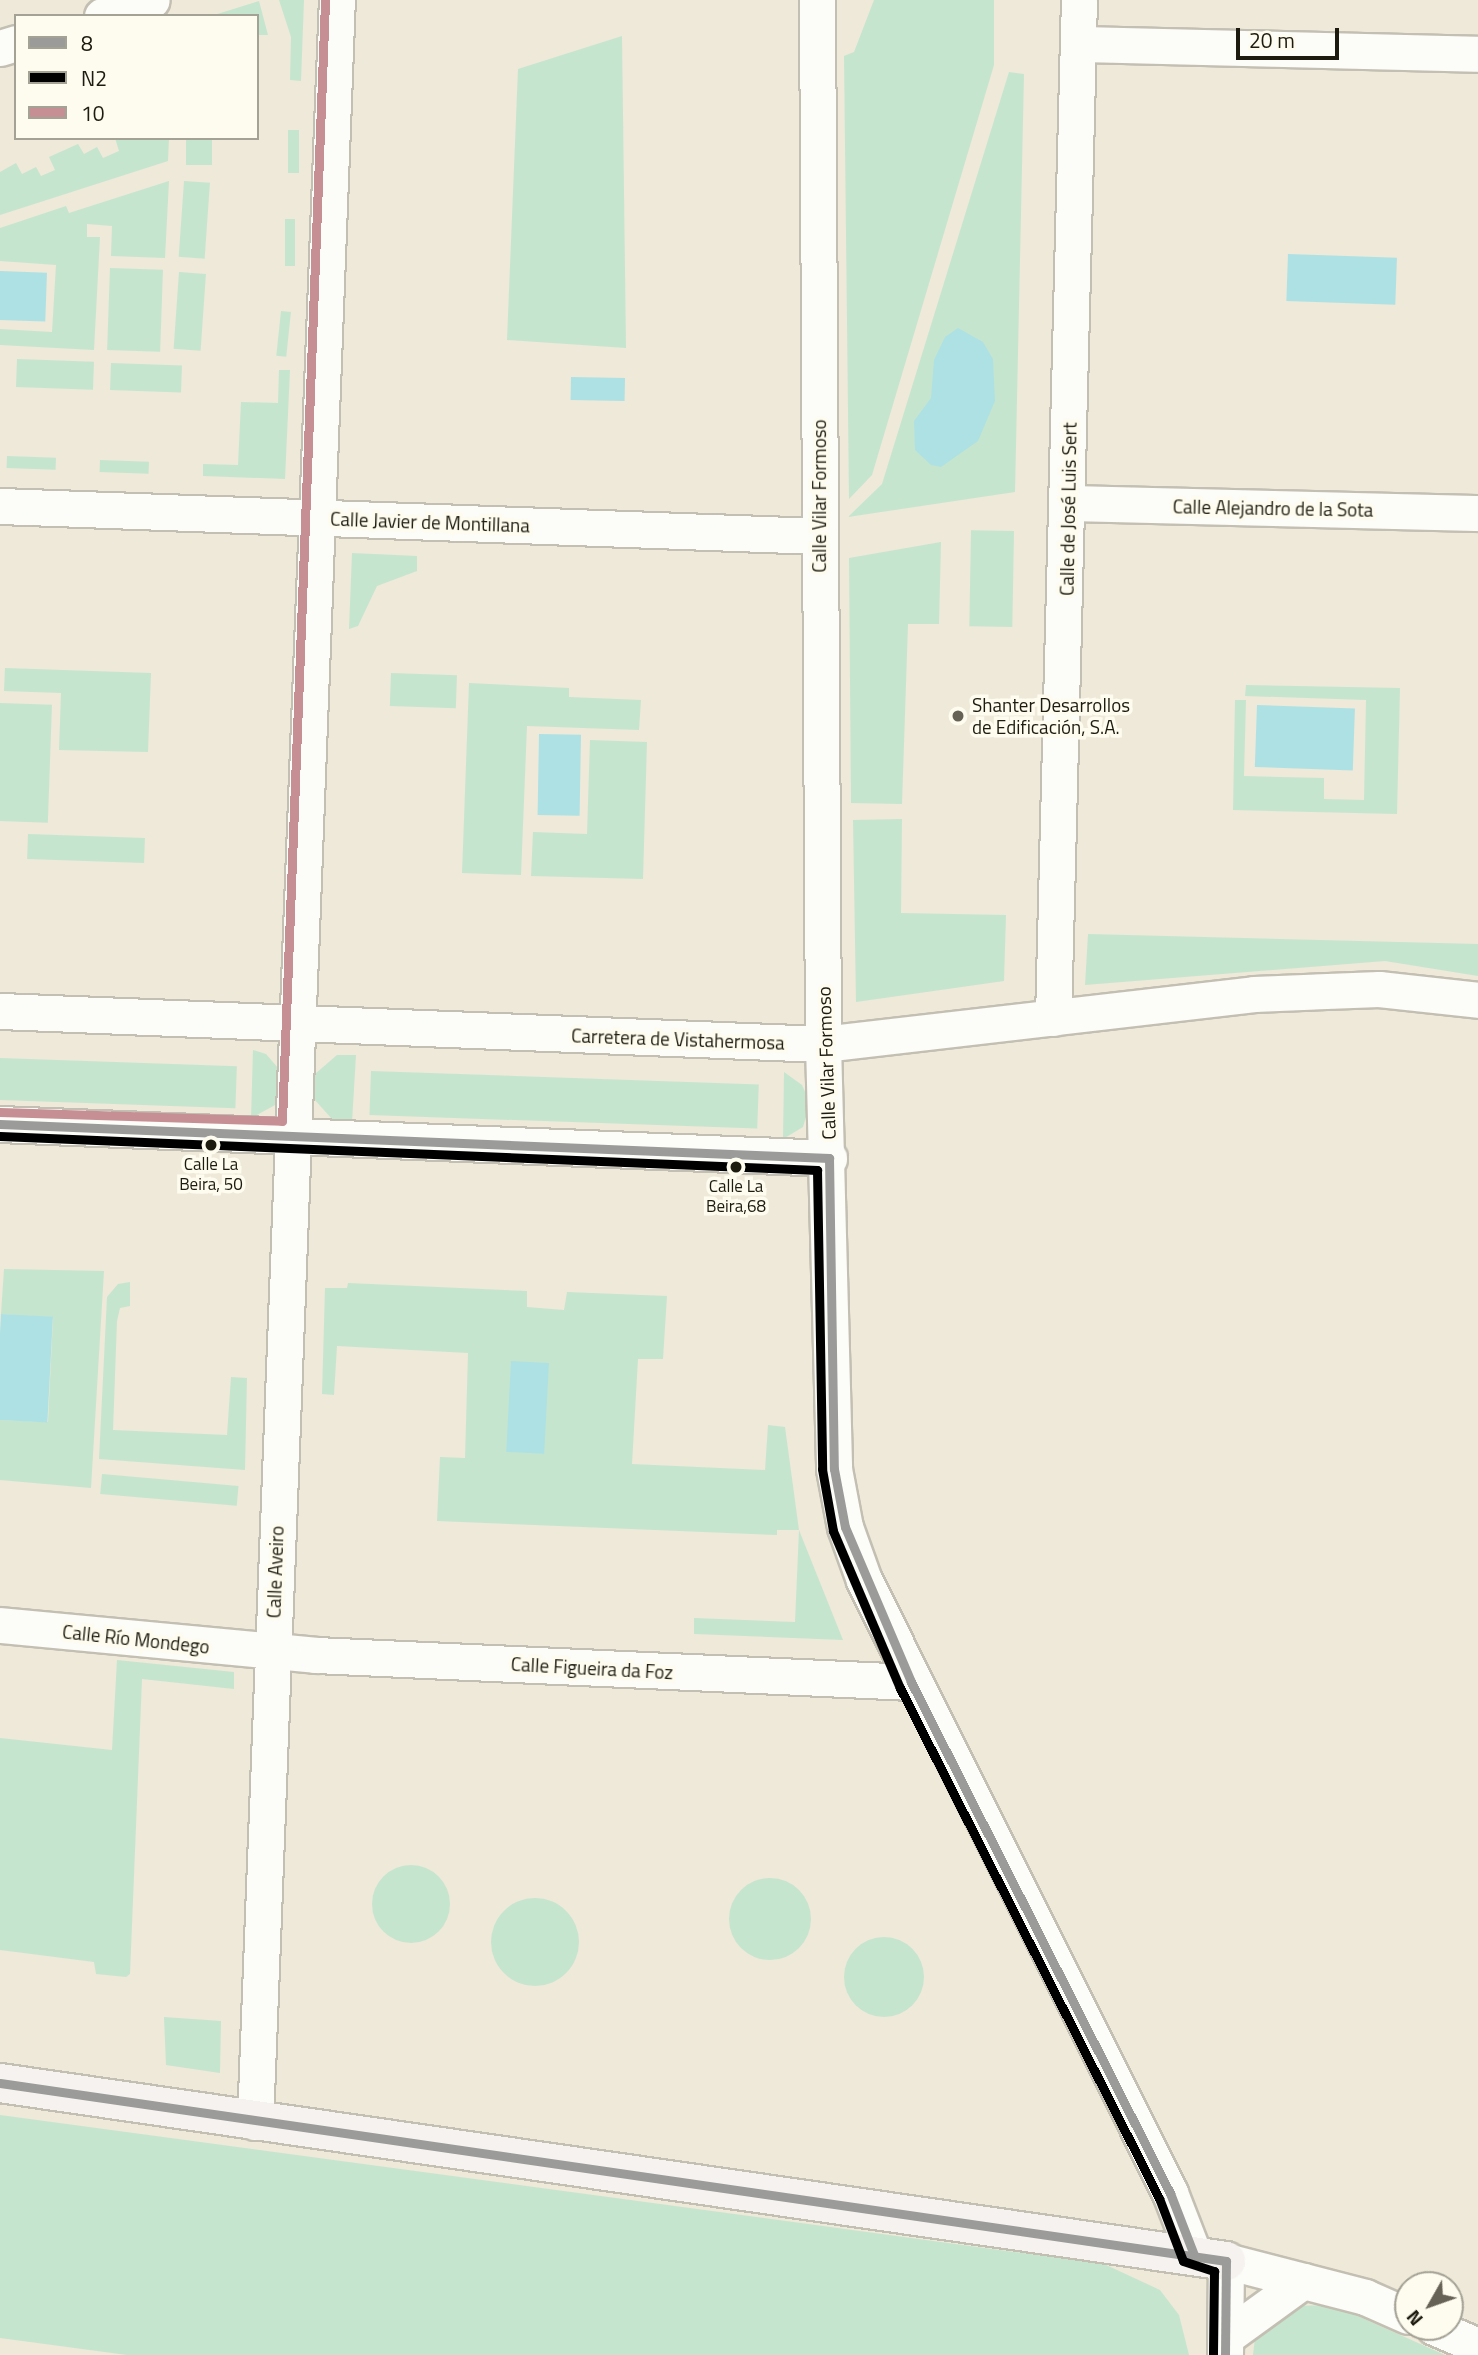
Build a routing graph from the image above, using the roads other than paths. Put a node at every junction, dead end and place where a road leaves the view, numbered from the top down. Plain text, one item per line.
1 (152, 0) edge
2 (337, 0) edge
3 (817, 0) edge
4 (1079, 0) edge
5 (108, 14) edge
6 (1079, 44) junction
7 (1478, 54) edge
8 (1068, 503) junction
9 (0, 506) edge
10 (1478, 513) edge
11 (315, 518) junction
12 (819, 536) junction
13 (1478, 1000) edge
14 (0, 1011) edge
15 (1054, 1018) junction
16 (297, 1023) junction
17 (823, 1044) junction
18 (0, 1124) edge
19 (294, 1135) junction
20 (830, 1158) junction
21 (0, 1625) edge
22 (272, 1652) junction
23 (911, 1682) junction
24 (0, 2083) edge
25 (255, 2122) junction
26 (1210, 2258) junction
27 (1303, 2281) junction
28 (1394, 2311) edge
29 (1226, 2346) edge

1 - 5 street
2 - 11 street, Calle Aveiro
3 - 12 street, Calle Vilar Formoso
4 - 6 street, Calle de José Luis Sert
6 - 7 street
6 - 8 street, Calle de José Luis Sert
8 - 10 street, Calle Alejandro de la Sota
8 - 15 street, Calle de José Luis Sert
9 - 11 street, Calle Javier de Montillana
11 - 12 street, Calle Javier de Montillana
11 - 16 street, Calle Aveiro
12 - 17 street, Calle Vilar Formoso
13 - 15 street, Carretera de Vistahermosa
14 - 16 street, Carretera de Vistahermosa
15 - 17 street, Carretera de Vistahermosa
16 - 17 street, Carretera de Vistahermosa
16 - 19 street, Calle Aveiro
17 - 20 street, Calle Vilar Formoso
18 - 19 street
19 - 20 street
19 - 22 street, Calle Aveiro
20 - 23 street, Calle Vilar Formoso
21 - 22 street, Calle Río Mondego
22 - 23 street, Calle Figueira da Foz
22 - 25 street, Calle Aveiro
23 - 26 street, Calle Vilar Formoso
24 - 25 main road
25 - 26 main road
26 - 27 street
26 - 29 street
27 - 28 street
27 - 29 street

